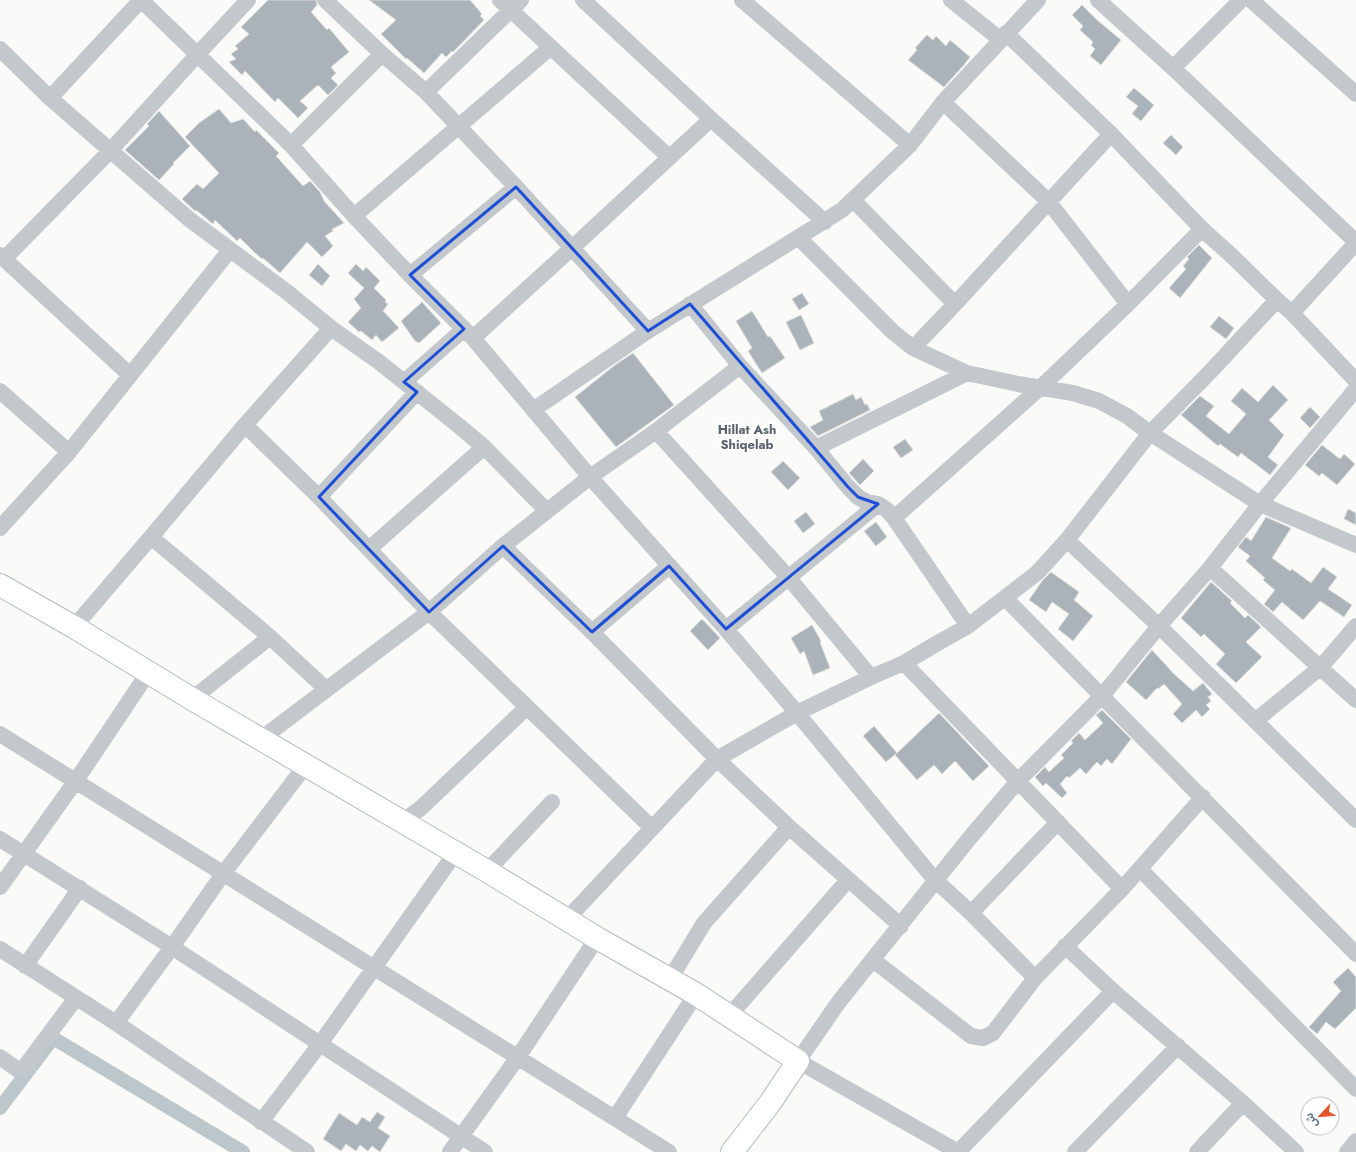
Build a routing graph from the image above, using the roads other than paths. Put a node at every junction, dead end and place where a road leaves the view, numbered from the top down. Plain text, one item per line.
1 (141, 0) edge
2 (248, 0) edge
3 (325, 0) edge
4 (583, 0) edge
5 (742, 0) edge
6 (951, 0) edge
7 (1038, 0) edge
8 (1098, 0) edge
9 (1241, 0) edge
10 (1251, 0) edge
11 (511, 3) edge
12 (1004, 37) junction
13 (551, 47) junction
14 (0, 49) edge
15 (197, 54) junction
16 (382, 54) junction
17 (1173, 68) junction
18 (426, 92) junction
19 (1356, 94) edge
20 (50, 98) junction
21 (943, 102) junction
22 (711, 119) junction
23 (459, 127) junction
24 (1111, 134) junction
25 (291, 145) junction
26 (910, 145) junction
27 (110, 151) junction
28 (669, 157) junction
29 (516, 187) junction
30 (853, 200) junction
31 (1048, 201) junction
32 (354, 216) junction
33 (825, 222) junction
34 (1202, 229) junction
35 (799, 238) junction
36 (1356, 243) edge
37 (572, 248) junction
38 (230, 250) junction
39 (2, 257) edge
40 (410, 275) junction
41 (1277, 300) junction
42 (690, 304) junction
43 (955, 304) junction
44 (1128, 304) junction
45 (1292, 313) junction
46 (331, 328) junction
47 (648, 331) junction
48 (468, 333) junction
49 (913, 348) junction
50 (740, 366) junction
51 (967, 373) junction
52 (130, 374) junction
53 (1356, 381) edge
54 (404, 382) junction
55 (1041, 387) junction
56 (1356, 389) edge
57 (0, 391) edge
58 (417, 392) junction
59 (533, 410) junction
60 (245, 425) junction
61 (656, 431) junction
62 (1150, 433) junction
63 (484, 447) junction
64 (816, 448) junction
65 (69, 452) junction
66 (590, 477) junction
67 (319, 497) junction
68 (878, 504) junction
69 (1260, 504) junction
70 (547, 511) junction
71 (894, 518) junction
72 (0, 528) edge
73 (151, 537) junction
74 (1067, 540) junction
75 (1356, 544) edge
76 (503, 546) junction
77 (369, 549) junction
78 (669, 566) junction
79 (1210, 568) junction
80 (788, 577) junction
81 (0, 585) edge
82 (1005, 598) junction
83 (429, 612) junction
84 (968, 626) junction
85 (1159, 626) junction
86 (1356, 626) edge
87 (74, 627) junction
88 (726, 629) junction
89 (592, 632) junction
90 (270, 636) junction
91 (904, 663) junction
92 (1320, 667) junction
93 (148, 673) junction
94 (871, 677) junction
95 (326, 689) junction
96 (1102, 696) junction
97 (192, 699) junction
98 (1356, 700) edge
99 (527, 707) junction
100 (797, 713) junction
101 (1255, 720) junction
102 (2, 740) edge
103 (261, 740) junction
104 (717, 759) junction
105 (306, 765) junction
106 (1018, 781) junction
107 (75, 782) junction
108 (1203, 797) junction
109 (552, 802) dead end
110 (1356, 820) edge
111 (402, 822) junction
112 (1058, 822) junction
113 (789, 827) junction
114 (652, 828) junction
115 (0, 839) edge
116 (456, 852) junction
117 (24, 853) junction
118 (1140, 869) junction
119 (487, 871) junction
120 (223, 874) junction
121 (848, 880) junction
122 (935, 880) junction
123 (0, 887) edge
124 (80, 888) junction
125 (1122, 889) junction
126 (971, 913) junction
127 (567, 919) junction
128 (901, 926) junction
129 (597, 938) junction
130 (1065, 946) junction
131 (172, 947) junction
132 (0, 949) edge
133 (1356, 954) edge
134 (873, 960) junction
135 (25, 966) junction
136 (374, 967) junction
137 (1035, 978) junction
138 (670, 979) junction
139 (1112, 991) junction
140 (696, 994) junction
141 (76, 998) junction
142 (730, 1015) junction
143 (116, 1023) junction
144 (320, 1044) junction
145 (1178, 1046) junction
146 (0, 1057) edge
147 (518, 1057) junction
148 (798, 1061) junction
149 (1356, 1089) edge
150 (1243, 1103) junction
151 (615, 1118) junction
152 (261, 1122) junction
153 (462, 1137) junction
154 (1356, 1141) edge
155 (307, 1152) edge
156 (450, 1152) edge
157 (485, 1152) edge
158 (669, 1152) edge
159 (732, 1152) edge
160 (958, 1152) edge
161 (1075, 1152) edge
162 (1197, 1152) edge
163 (1296, 1152) edge
164 (1347, 1152) edge

1 - 15 street
1 - 20 street
2 - 15 street
3 - 16 street
4 - 22 street
5 - 26 street
6 - 12 street
7 - 12 street
8 - 17 street
9 - 17 street
10 - 19 street
11 - 13 street
11 - 18 street
12 - 21 street
12 - 24 street
13 - 23 street
13 - 28 street
14 - 20 street
15 - 25 street
15 - 27 street
16 - 18 street
16 - 25 street
17 - 36 street
18 - 23 street
20 - 27 street
21 - 26 street
21 - 31 street
22 - 28 street
22 - 33 street
23 - 29 street
23 - 32 street
24 - 31 street
24 - 34 street
25 - 32 street
26 - 30 street
27 - 38 street
27 - 39 street
28 - 37 street
29 - 37 street
29 - 40 street
30 - 33 street
30 - 43 street
31 - 43 street
31 - 44 street
32 - 40 street
33 - 35 street
34 - 41 street
34 - 44 street
35 - 42 street
35 - 49 street
36 - 45 street
37 - 47 street
37 - 48 street
38 - 46 street
38 - 52 street
39 - 52 street
40 - 48 street
41 - 45 street
41 - 62 street
42 - 47 street
42 - 50 street
43 - 49 street
44 - 55 street
45 - 53 street
46 - 54 street
46 - 60 street
47 - 59 street
48 - 54 street
48 - 59 street
49 - 51 street
50 - 61 street
50 - 64 street
51 - 55 street
51 - 64 street
52 - 65 street
54 - 58 street
55 - 62 street
55 - 71 street
56 - 69 street
57 - 65 street
58 - 63 street
58 - 67 street
59 - 66 street
60 - 67 street
60 - 73 street
61 - 66 street
61 - 80 street
62 - 69 street
62 - 74 street
63 - 70 street
63 - 77 street
64 - 68 street
65 - 72 street
66 - 70 street
66 - 78 street
67 - 77 street
68 - 71 street
68 - 80 street
69 - 75 street
69 - 79 street
70 - 76 street
71 - 84 street
73 - 87 street
73 - 90 street
74 - 82 street
74 - 85 street
76 - 83 street
76 - 89 street
77 - 83 street
78 - 88 street
78 - 89 street
79 - 85 street
79 - 92 street
80 - 88 street
80 - 94 street
81 - 87 street
82 - 84 street
82 - 96 street
83 - 95 street
83 - 99 street
84 - 91 street
85 - 96 street
85 - 101 street
86 - 92 street
87 - 93 street
88 - 100 street
89 - 104 street
90 - 95 street
90 - 97 street
91 - 94 street
91 - 106 street
92 - 98 street
92 - 101 street
93 - 97 street
93 - 107 street
94 - 100 street
95 - 103 street
96 - 106 street
96 - 108 street
97 - 103 street
99 - 111 street
99 - 114 street
100 - 104 street
100 - 122 street
101 - 110 street
102 - 107 street
103 - 105 street
104 - 113 street
104 - 114 street
105 - 111 street
105 - 120 street
106 - 112 street
106 - 122 street
107 - 117 street
107 - 120 street
108 - 118 street
108 - 133 street
109 - 119 street
111 - 116 street
112 - 125 street
112 - 126 street
113 - 121 street
113 - 138 street
114 - 127 street
115 - 117 street
116 - 119 street
116 - 136 street
117 - 123 street
117 - 124 street
118 - 125 street
118 - 149 street
119 - 127 street
120 - 131 street
120 - 136 street
121 - 128 street
121 - 142 street
122 - 126 street
122 - 128 street
124 - 131 street
124 - 135 street
125 - 130 street
126 - 137 street
127 - 129 street
128 - 134 street
129 - 138 street
129 - 147 street
130 - 137 street
130 - 139 street
131 - 143 street
131 - 144 street
132 - 135 street
134 - 137 street
134 - 148 street
135 - 141 street
136 - 144 street
136 - 147 street
138 - 140 street
139 - 145 street
139 - 160 street
140 - 142 street
140 - 151 street
141 - 143 street
141 - 146 street
142 - 148 street
143 - 152 street
144 - 152 street
144 - 153 street
145 - 150 street
145 - 161 street
147 - 151 street
147 - 153 street
148 - 159 street
148 - 160 street
150 - 162 street
150 - 163 street
151 - 158 street
152 - 155 street
153 - 156 street
153 - 157 street
154 - 164 street

